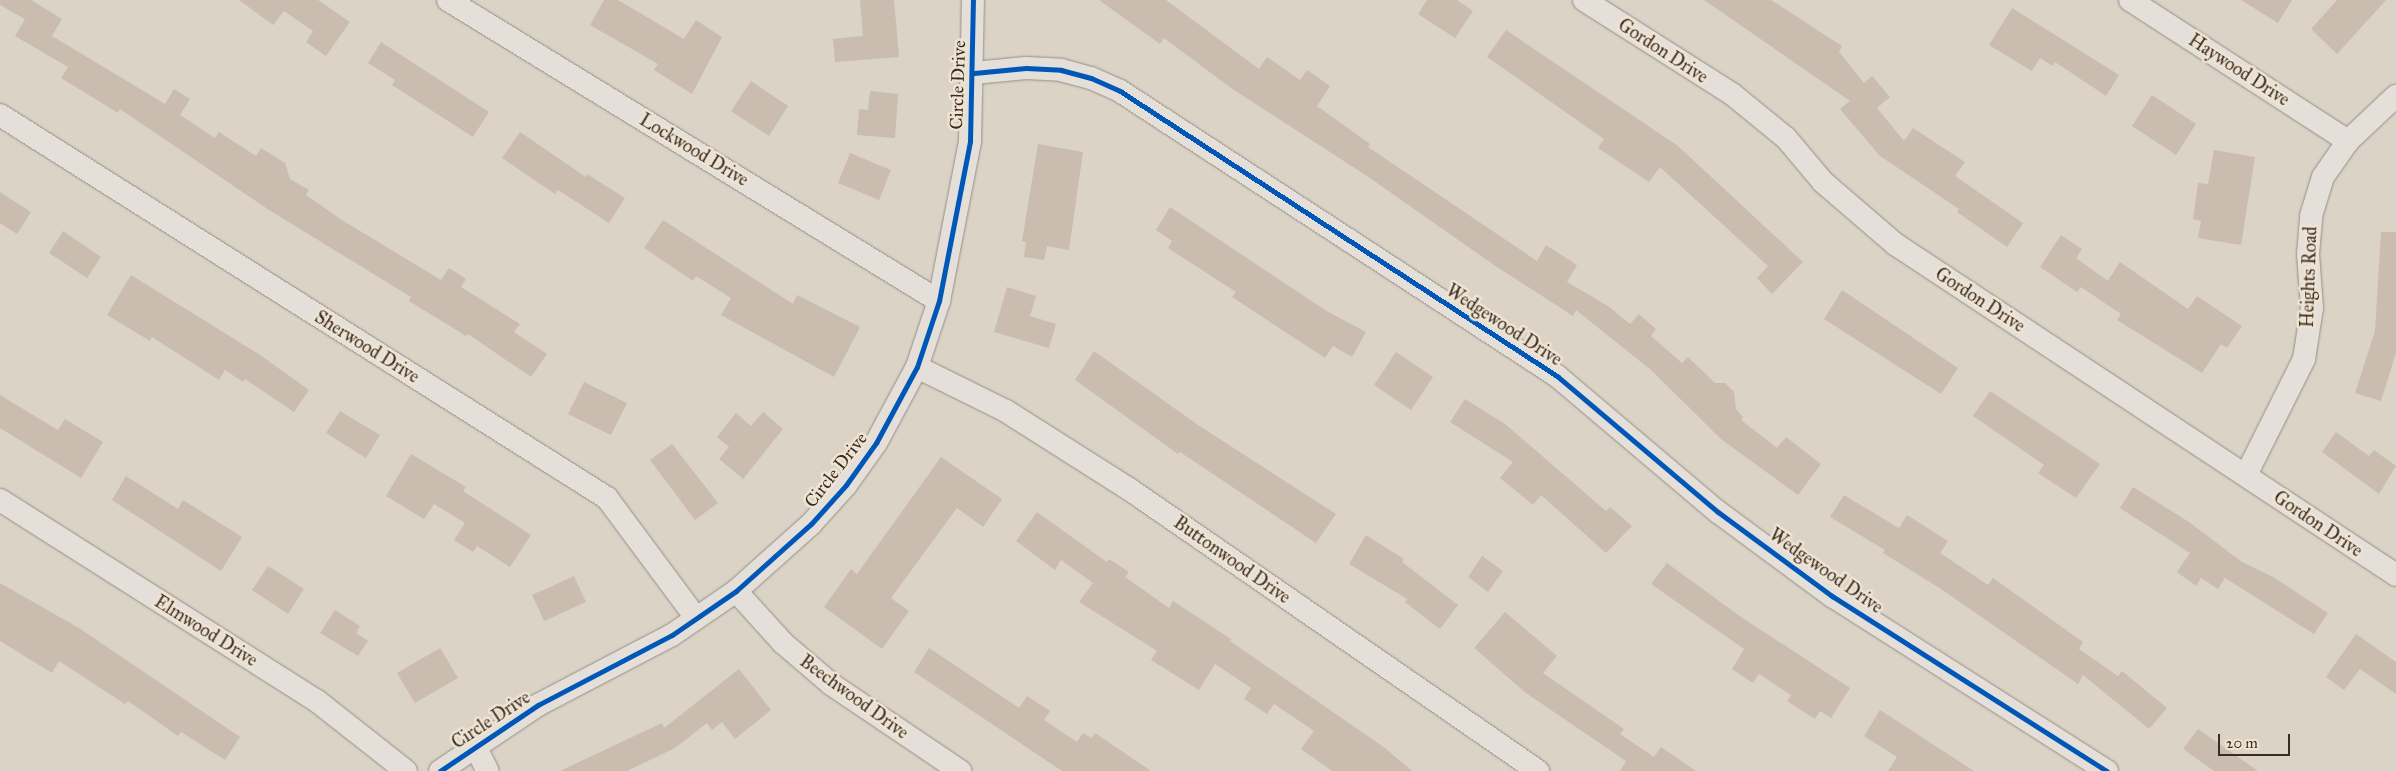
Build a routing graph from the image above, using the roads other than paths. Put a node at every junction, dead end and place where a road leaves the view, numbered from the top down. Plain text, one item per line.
1 (448, 0) edge
2 (973, 0) edge
3 (1584, 0) edge
4 (2130, 0) edge
5 (974, 73) junction
6 (2396, 96) edge
7 (0, 115) edge
8 (2348, 141) junction
9 (939, 301) junction
10 (917, 368) junction
11 (2246, 475) junction
12 (0, 500) edge
13 (2396, 576) edge
14 (736, 591) junction
15 (696, 618) junction
16 (474, 746) junction
17 (406, 771) edge
18 (440, 771) edge
19 (488, 771) edge
20 (960, 771) edge
21 (1538, 771) edge
22 (2107, 771) edge

1 - 9 street, Lockwood Drive
2 - 5 street, Circle Drive
3 - 11 street, Gordon Drive
4 - 8 street, Haywood Drive
5 - 9 street, Circle Drive
5 - 22 street, Wedgewood Drive
6 - 8 street, Heights Road
7 - 15 street, Sherwood Drive
8 - 11 street, Heights Road
9 - 10 street, Circle Drive
10 - 14 street, Circle Drive
10 - 21 street, Buttonwood Drive
11 - 13 street, Gordon Drive
12 - 17 street, Elmwood Drive
14 - 15 street, Circle Drive
14 - 20 street, Beechwood Drive
15 - 16 street, Circle Drive
16 - 18 street, Circle Drive
16 - 19 street

